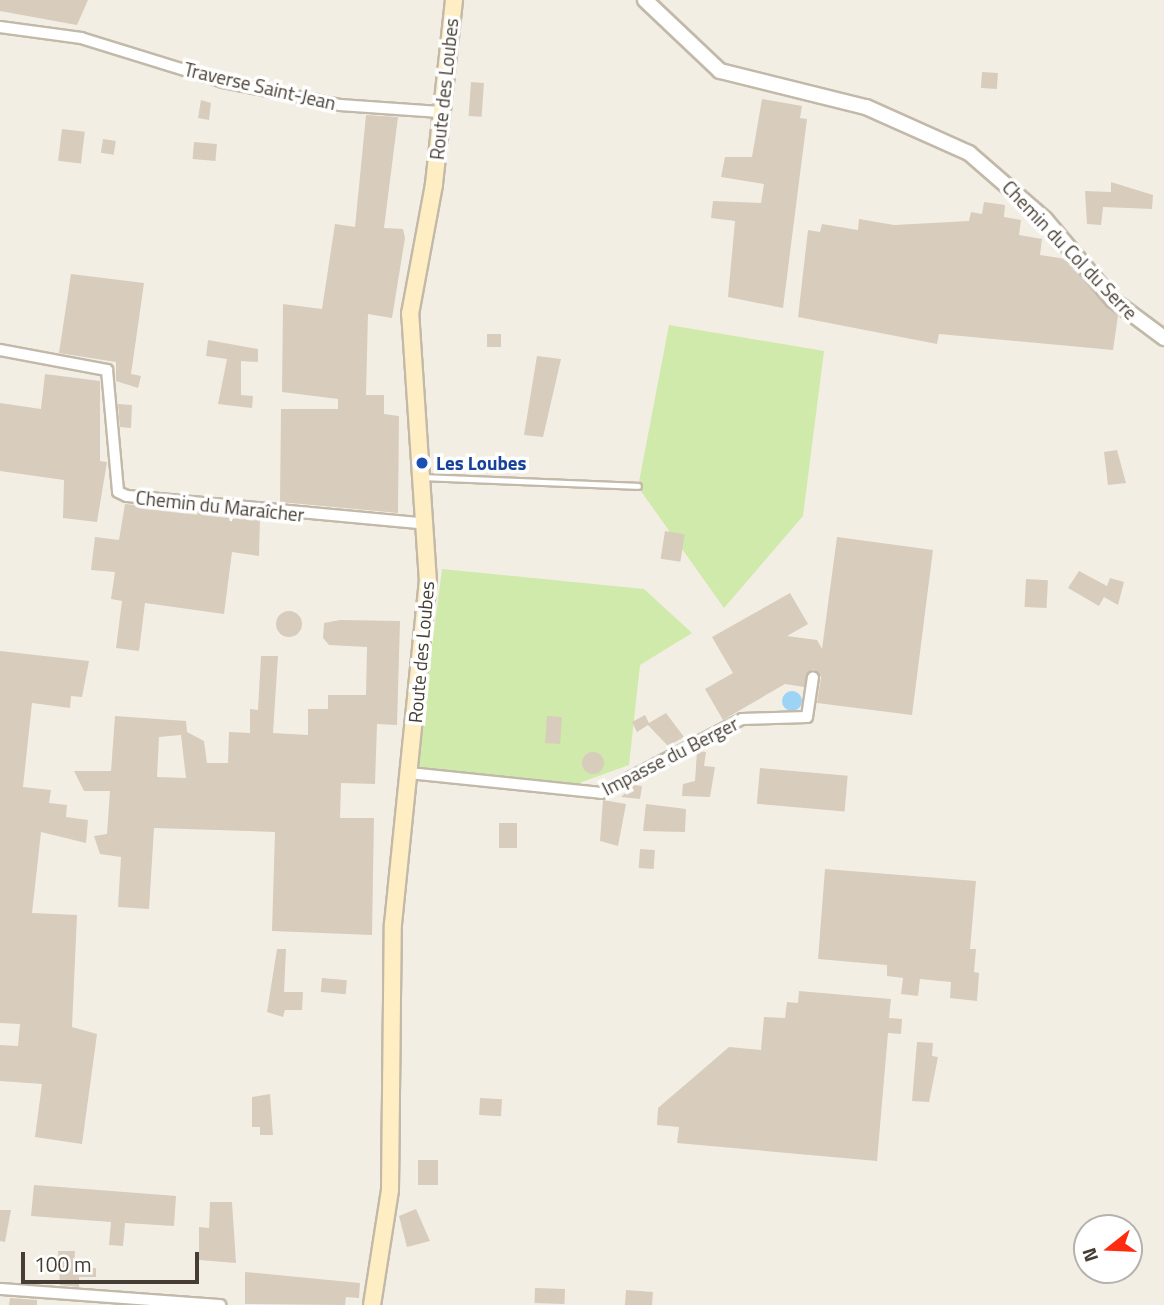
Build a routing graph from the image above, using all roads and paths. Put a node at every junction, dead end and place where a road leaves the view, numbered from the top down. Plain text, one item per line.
1 (454, 0) edge
2 (645, 0) edge
3 (0, 27) edge
4 (440, 112) junction
5 (1164, 338) edge
6 (0, 350) edge
7 (424, 477) junction
8 (638, 486) dead end
9 (428, 524) junction
10 (814, 677) dead end
11 (409, 773) junction
12 (0, 1289) edge
13 (220, 1305) edge
14 (372, 1305) edge

1 - 4 main road, Route des Loubes
2 - 5 street, Chemin du Col du Serre
3 - 4 street, Traverse Saint-Jean
4 - 7 main road, Route des Loubes
6 - 9 street, Chemin du Maraîcher
7 - 8 lane
7 - 9 main road, Route des Loubes
9 - 11 main road, Route des Loubes
10 - 11 street, Impasse du Berger
11 - 14 main road, Route des Loubes
12 - 13 street

